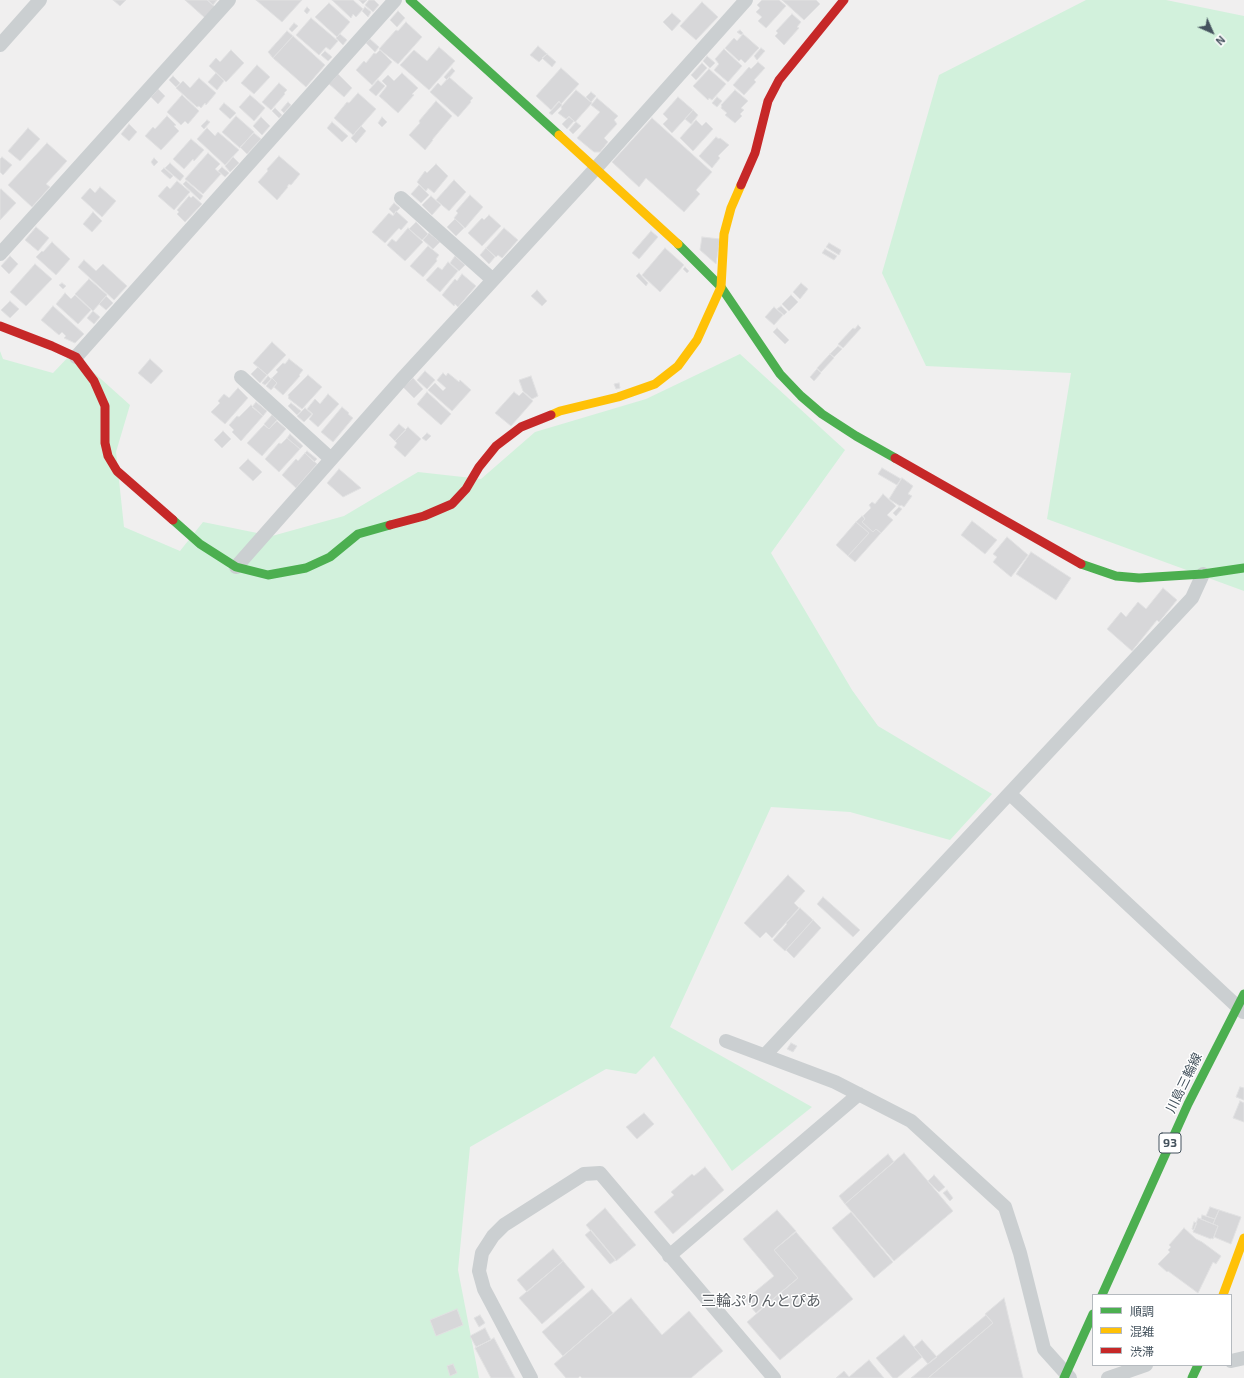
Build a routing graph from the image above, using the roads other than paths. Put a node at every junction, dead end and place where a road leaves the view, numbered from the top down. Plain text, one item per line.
1 (40, 0) edge
2 (229, 0) edge
3 (395, 0) edge
4 (410, 0) edge
5 (746, 0) edge
6 (844, 0) edge
7 (0, 45) edge
8 (596, 168) junction
9 (401, 198) dead end
10 (0, 254) edge
11 (493, 280) junction
12 (721, 287) junction
13 (0, 326) edge
14 (76, 357) junction
15 (241, 377) dead end
16 (332, 459) junction
17 (236, 567) junction
18 (1244, 568) edge
19 (1203, 574) junction
20 (1010, 794) junction
21 (1244, 994) edge
22 (1241, 1010) edge
23 (726, 1041) dead end
24 (765, 1055) junction
25 (859, 1094) junction
26 (1244, 1238) edge
27 (669, 1256) junction
28 (1102, 1294) edge
29 (1223, 1294) edge
30 (1092, 1316) edge
31 (1143, 1366) edge
32 (1198, 1366) edge
33 (1067, 1377) edge
34 (530, 1378) edge
35 (774, 1378) edge
36 (1108, 1378) edge
37 (1192, 1378) edge

1 - 7 street
2 - 10 street
3 - 14 street
4 - 8 street
5 - 8 street
6 - 12 street
8 - 11 street
8 - 12 street
9 - 11 street
11 - 16 street
12 - 17 street
12 - 19 street
13 - 14 street
14 - 17 street
15 - 16 street
16 - 17 street
18 - 19 street
19 - 20 street
20 - 22 street
20 - 24 street
21 - 22 street, 川島三輪線 / 93
22 - 28 street, 川島三輪線 / 93
23 - 24 street
24 - 25 street
25 - 27 street
25 - 33 street
26 - 29 street
27 - 34 street
27 - 35 street
30 - 33 street
31 - 36 street
32 - 37 street

